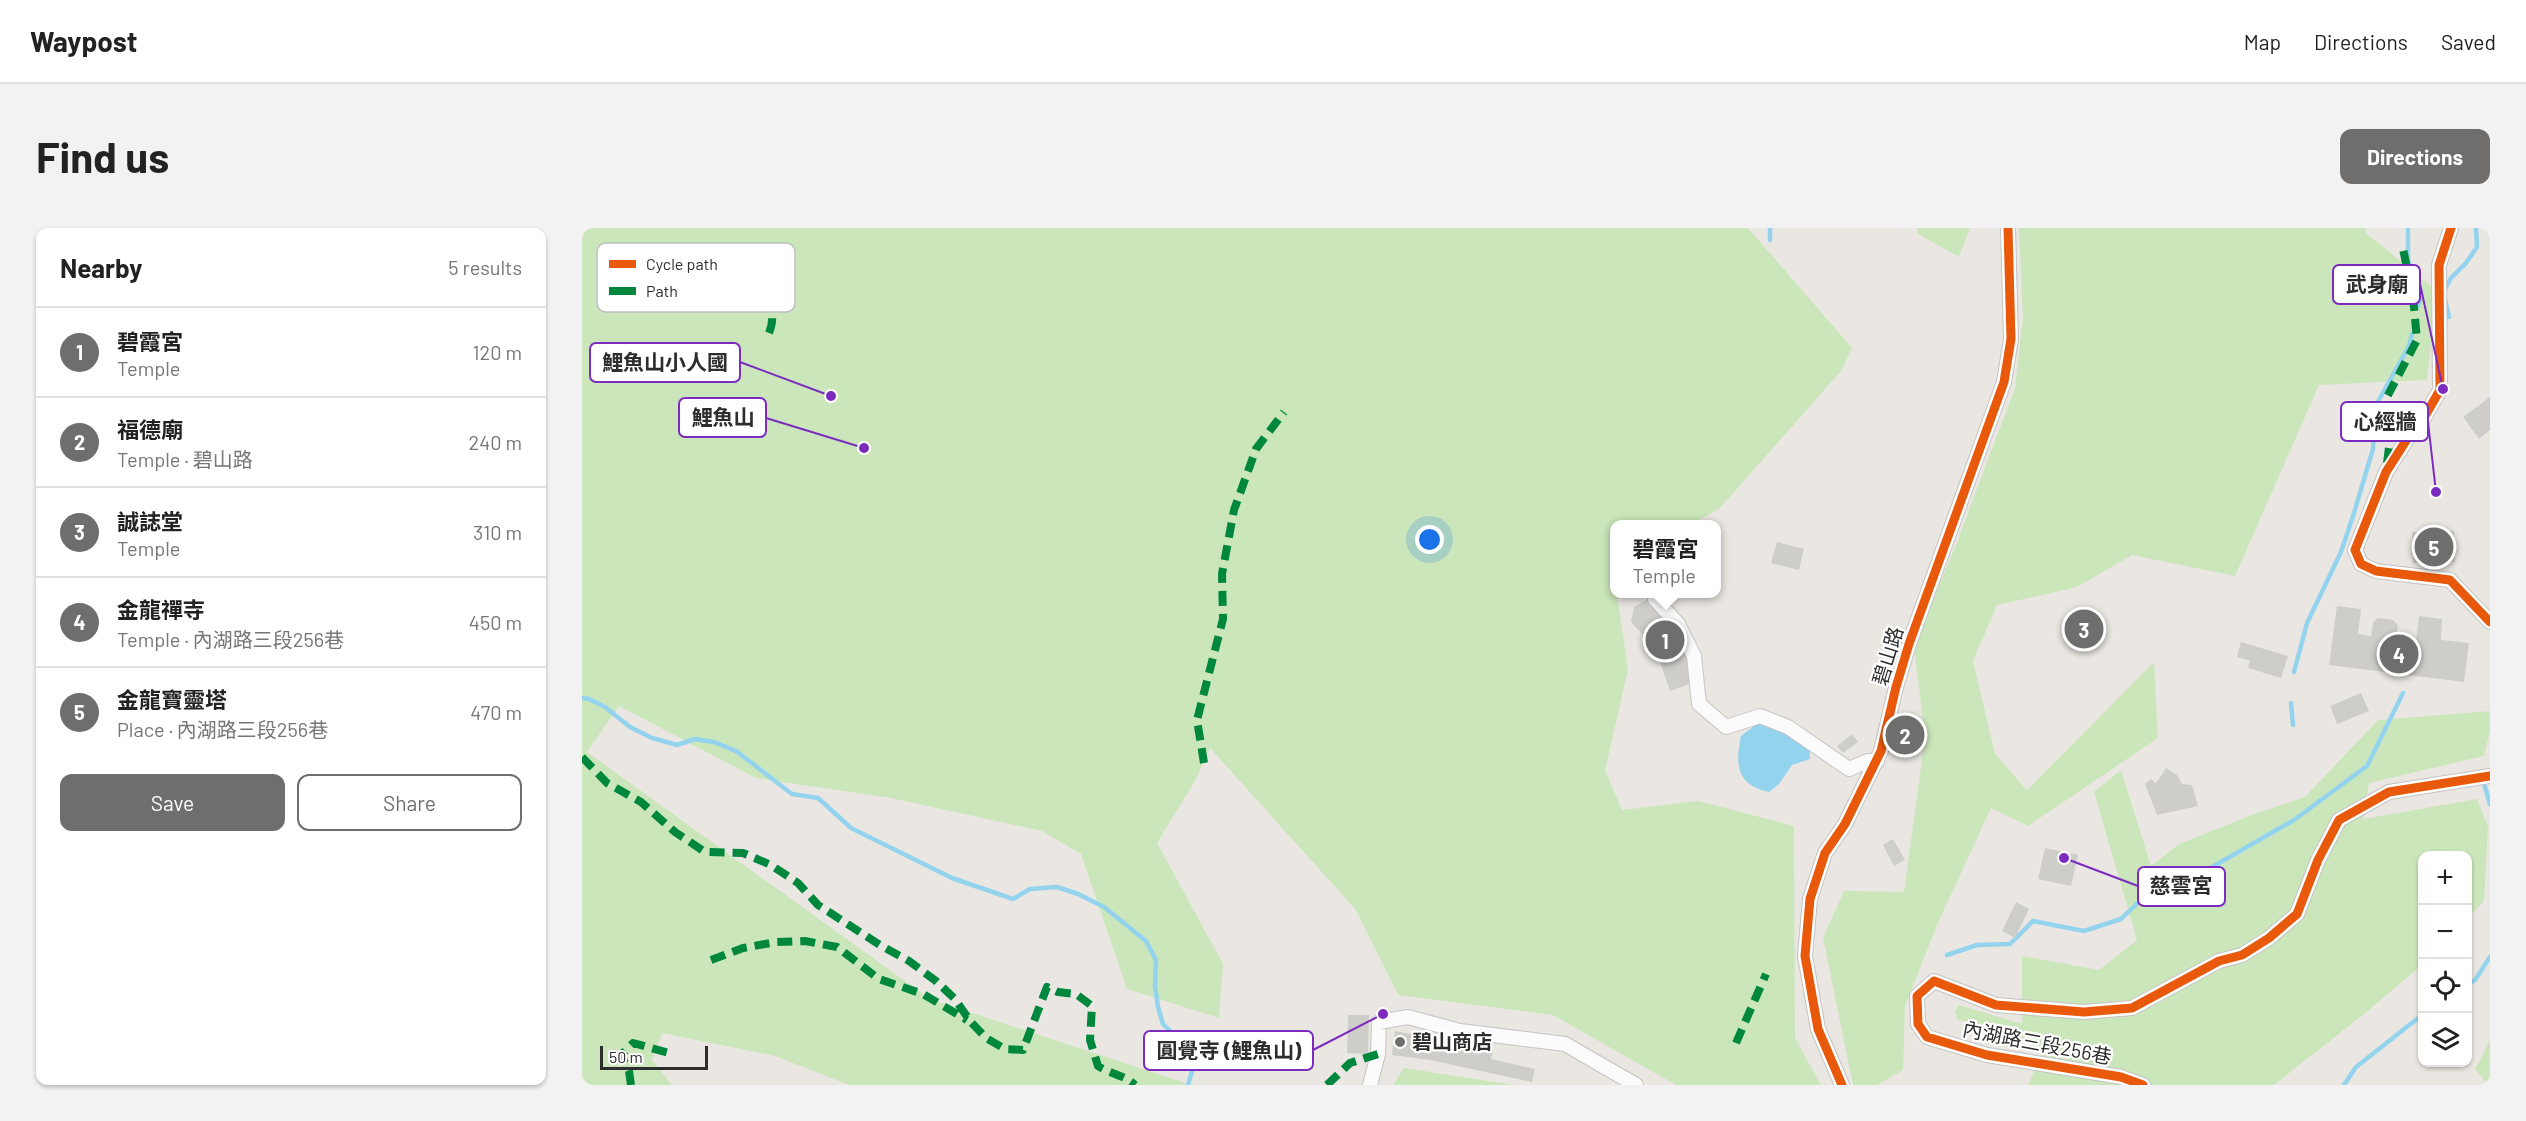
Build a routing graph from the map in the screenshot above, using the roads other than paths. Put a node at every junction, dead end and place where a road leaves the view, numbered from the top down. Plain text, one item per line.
1 (2008, 228) edge
2 (2451, 228) edge
3 (1654, 599) dead end
4 (2490, 622) edge
5 (1877, 761) junction
6 (2490, 776) edge
7 (1370, 1085) edge
8 (1636, 1085) edge
9 (1842, 1085) edge
10 (2143, 1085) edge

1 - 5 street, 碧山路
2 - 4 street
3 - 5 street
5 - 9 street, 碧山路
6 - 10 street, 內湖路三段256巷
7 - 8 street

